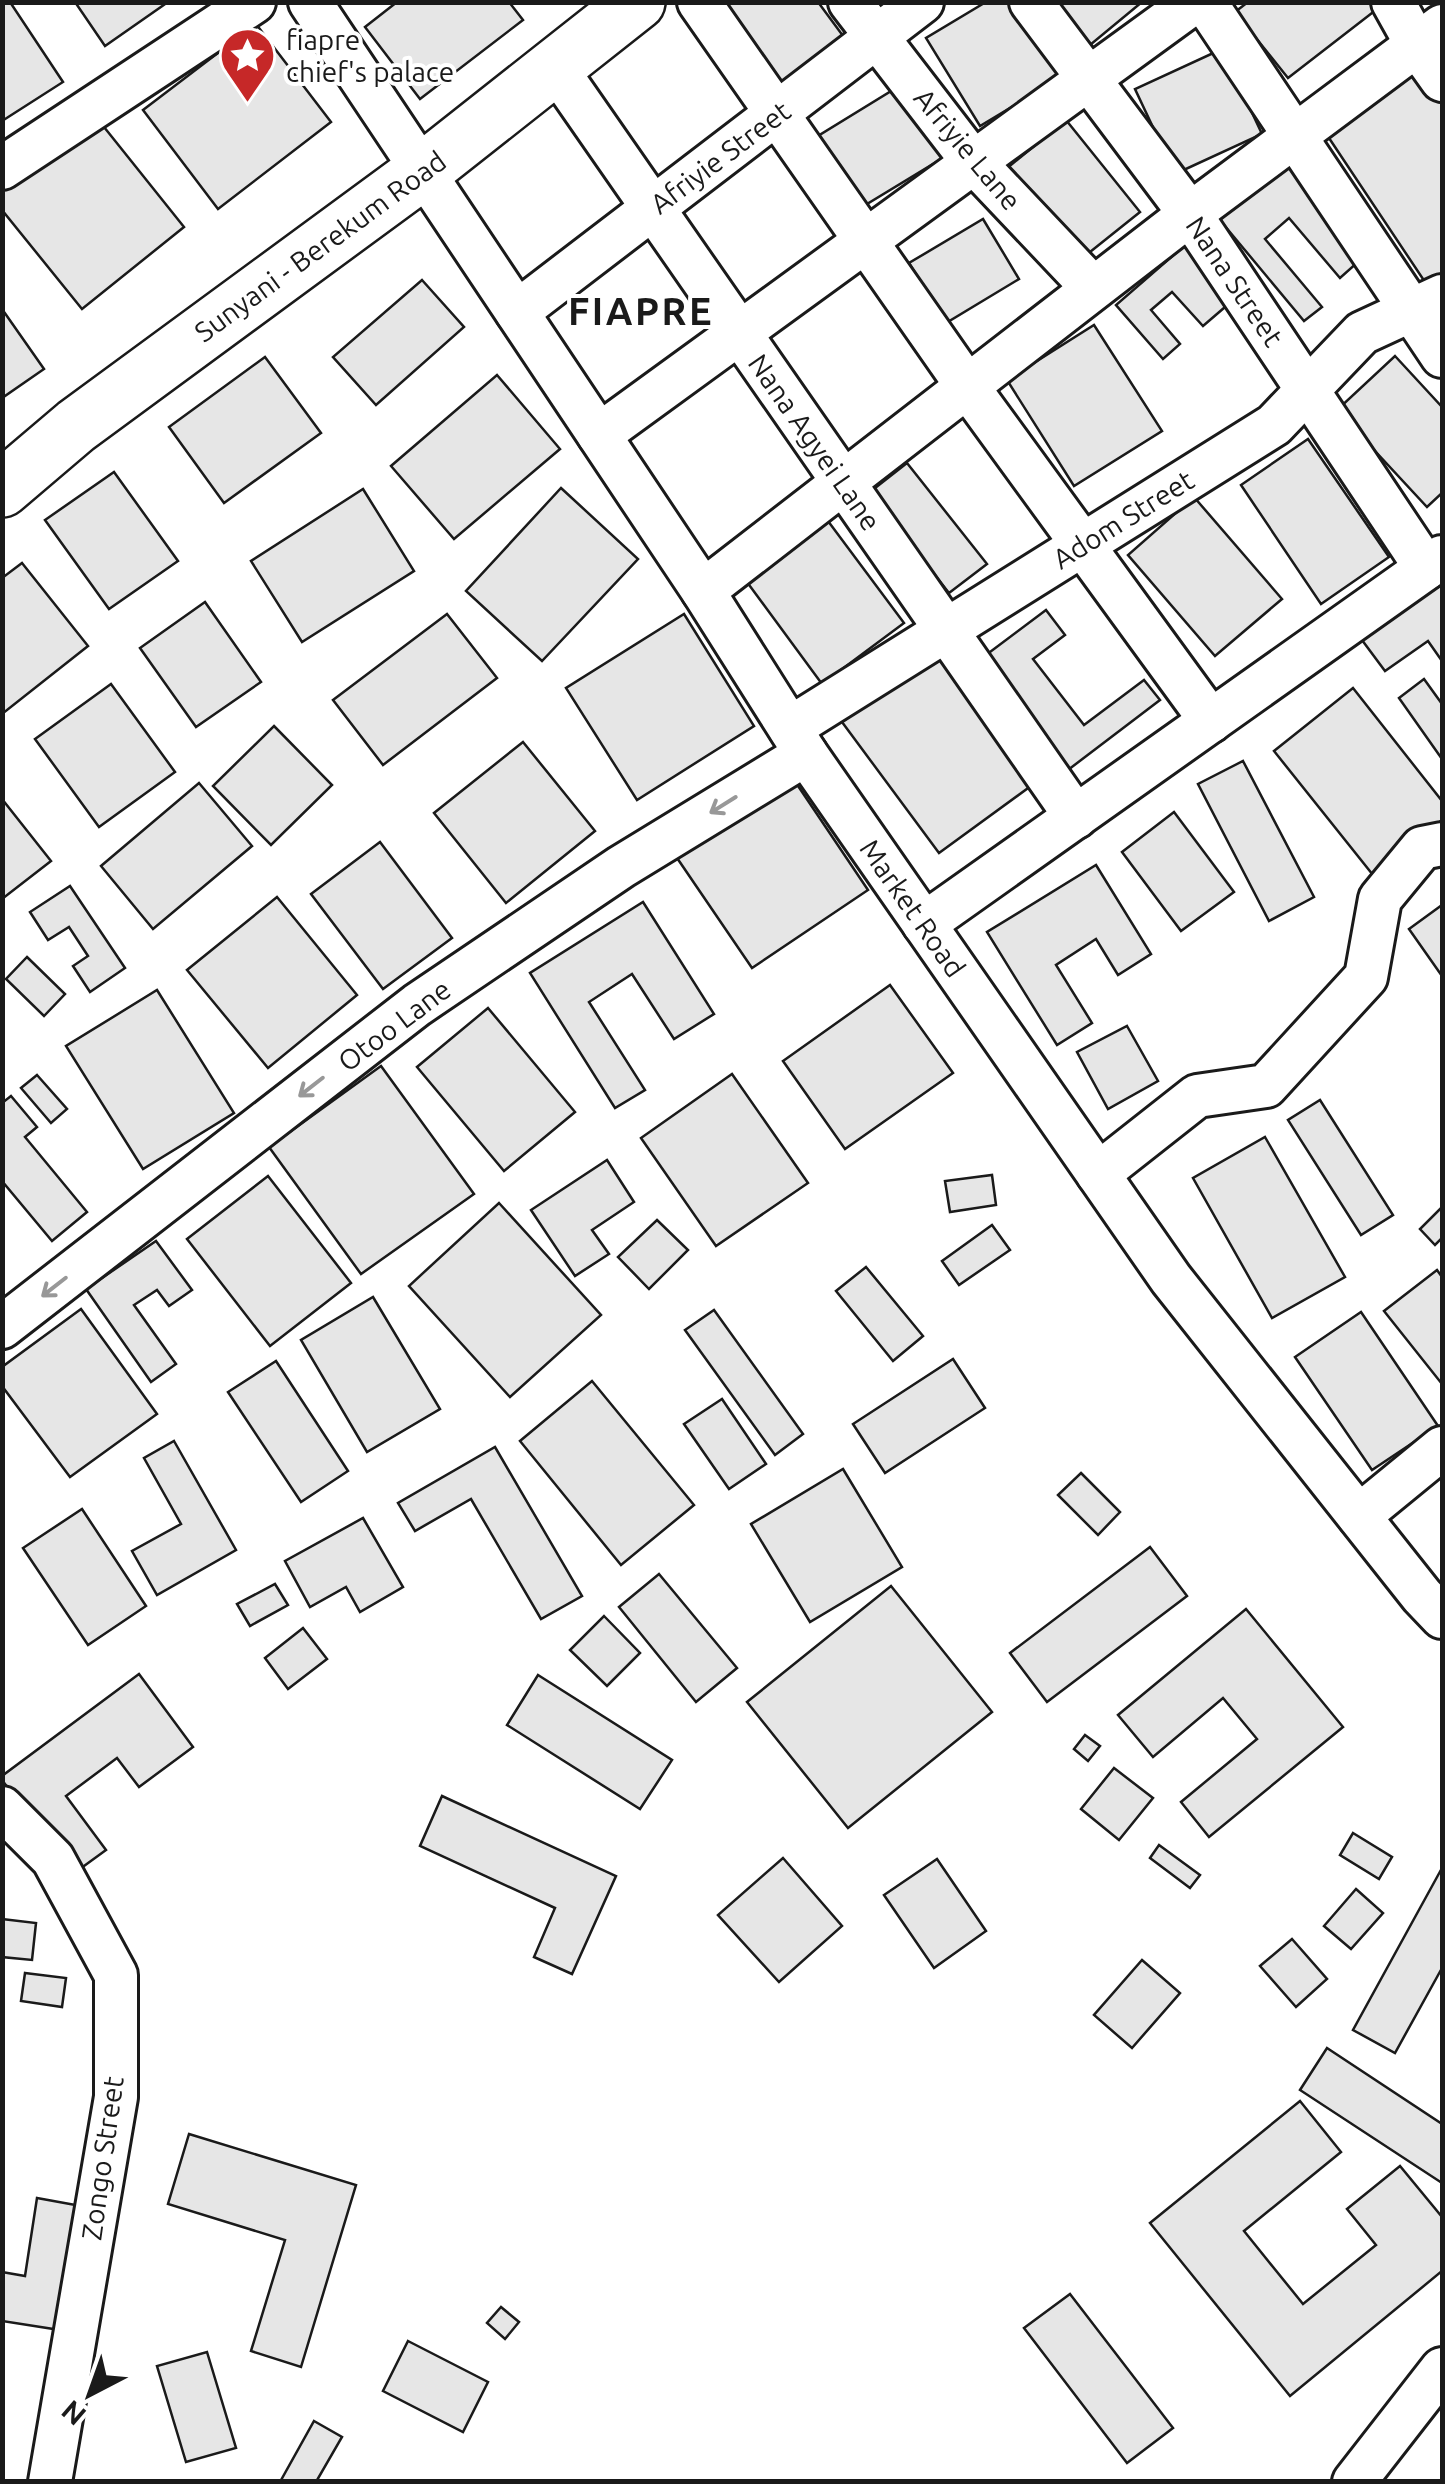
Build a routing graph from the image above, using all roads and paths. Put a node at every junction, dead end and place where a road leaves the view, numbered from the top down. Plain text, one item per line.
1 (254, 2) edge
2 (310, 2) edge
3 (637, 2) edge
4 (698, 2) edge
5 (850, 2) edge
6 (922, 2) edge
7 (1031, 2) edge
8 (1194, 2) edge
9 (1205, 2) edge
10 (1392, 2) edge
11 (1430, 36) edge
12 (877, 37) junction
13 (555, 68) junction
14 (1089, 78) junction
15 (1442, 80) edge
16 (776, 114) junction
17 (1294, 137) junction
18 (974, 163) junction
19 (2, 168) edge
20 (423, 171) junction
21 (652, 209) junction
22 (1190, 214) junction
23 (865, 242) junction
24 (1093, 288) junction
25 (1427, 303) edge
26 (517, 312) junction
27 (740, 334) junction
28 (1442, 356) edge
29 (967, 386) junction
30 (1308, 390) junction
31 (599, 435) junction
32 (844, 482) junction
33 (2, 489) edge
34 (1082, 545) junction
35 (1434, 563) edge
36 (703, 591) junction
37 (946, 630) junction
38 (1211, 721) junction
39 (798, 741) junction
40 (1076, 817) junction
41 (1442, 844) edge
42 (924, 924) junction
43 (1098, 1174) junction
44 (2, 1327) edge
45 (1442, 1448) edge
46 (1360, 1516) junction
47 (1442, 1617) edge
48 (2, 1808) edge
49 (1442, 2369) edge
50 (50, 2482) edge
51 (1354, 2482) edge

1 - 19 street
2 - 20 street, Market Road
3 - 13 main road, Sunyani - Berekum Road
4 - 16 street
5 - 12 street, Afriyie Lane
6 - 12 street, Afriyie Street
7 - 14 street, Nana Street
8 - 14 street
9 - 17 street
10 - 11 street
11 - 15 street
11 - 17 street
12 - 16 street, Afriyie Street
12 - 18 street, Afriyie Lane
13 - 20 main road, Sunyani - Berekum Road
13 - 21 street, Nana Agyei Lane
14 - 18 street
14 - 22 street, Nana Street
16 - 21 street, Afriyie Street
16 - 23 street
17 - 22 street
17 - 25 street
18 - 23 street
18 - 24 street, Afriyie Lane
20 - 26 street, Market Road
20 - 33 main road, Sunyani - Berekum Road
21 - 26 street, Afriyie Street
21 - 27 street, Nana Agyei Lane
22 - 24 street
22 - 30 street, Nana Street
23 - 27 street
23 - 29 street
24 - 29 street
25 - 28 street
25 - 30 street, Adom Street
26 - 31 street, Market Road
27 - 31 street
27 - 32 street, Nana Agyei Lane
29 - 32 street
29 - 34 street
30 - 34 street, Adom Street
30 - 35 street, Nana Street
31 - 36 street, Market Road
32 - 36 street
32 - 37 street, Nana Agyei Lane
34 - 37 street, Adom Street
34 - 38 street
35 - 38 street
36 - 39 street, Market Road
37 - 39 street, Adom Street
37 - 40 street, Nana Agyei Lane
38 - 40 street
39 - 42 street, Market Road
39 -> 44 street, Otoo Lane
40 - 42 street
41 - 43 street
42 - 43 street, Market Road
43 - 46 street, Market Road
45 - 46 street
46 - 47 street, Market Road
48 - 50 street, Zongo Street
49 - 51 street

